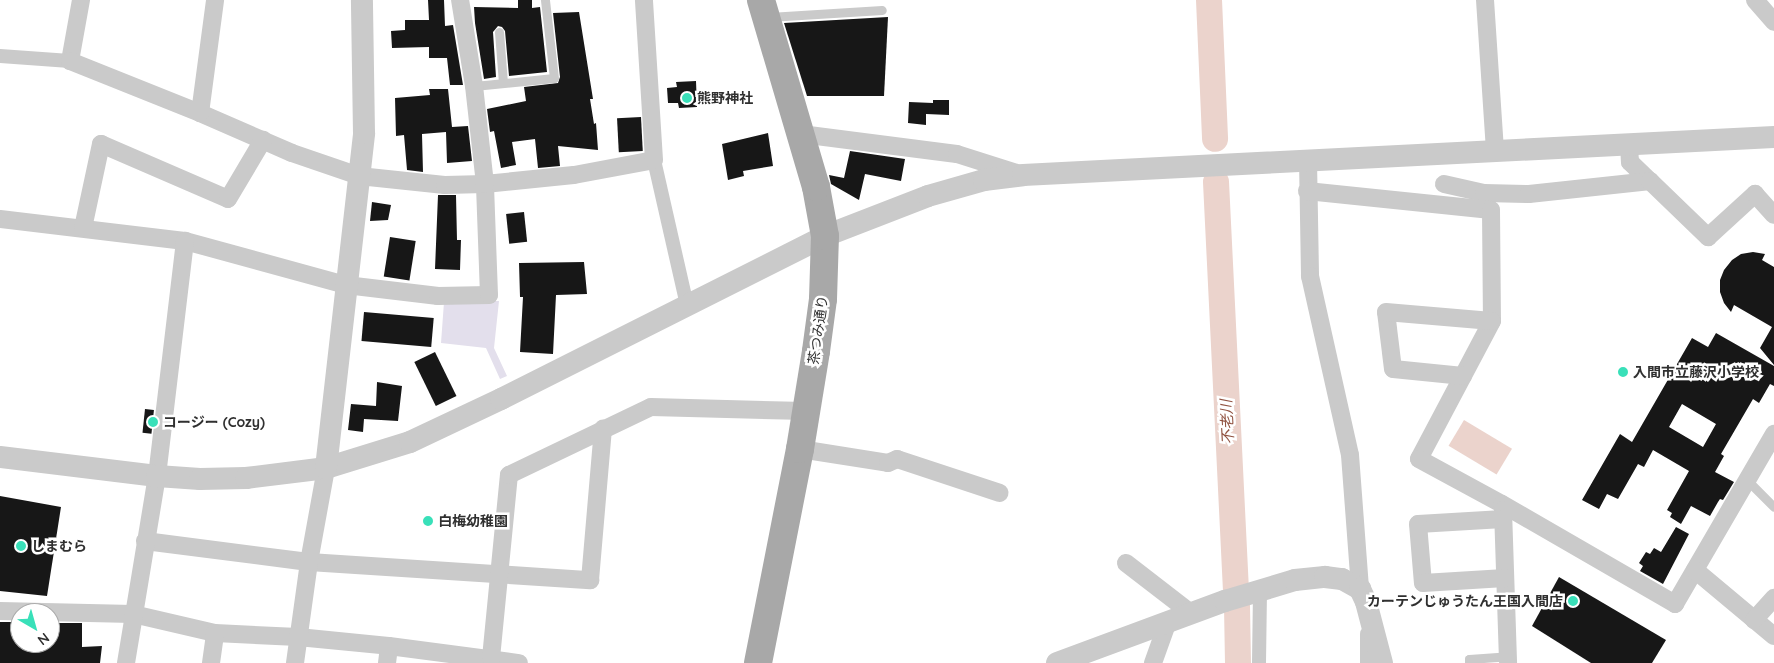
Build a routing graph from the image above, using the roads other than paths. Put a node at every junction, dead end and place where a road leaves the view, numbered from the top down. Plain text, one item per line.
1 (81, 0) edge
2 (215, 0) edge
3 (362, 0) edge
4 (460, 0) edge
5 (545, 0) edge
6 (644, 0) edge
7 (1485, 0) edge
8 (1755, 0) edge
9 (764, 9) edge
10 (882, 10) dead end
11 (1774, 22) edge
12 (499, 32) dead end
13 (0, 56) edge
14 (70, 61) junction
15 (503, 83) junction
16 (474, 86) junction
17 (200, 113) junction
18 (801, 134) junction
19 (1774, 137) edge
20 (263, 140) junction
21 (1629, 144) junction
22 (1495, 150) junction
23 (654, 160) junction
24 (1308, 160) junction
25 (1023, 174) junction
26 (359, 176) junction
27 (1650, 180) junction
28 (485, 184) junction
29 (1444, 184) dead end
30 (1307, 191) junction
31 (1774, 215) edge
32 (0, 219) edge
33 (83, 228) junction
34 (825, 236) junction
35 (185, 241) junction
36 (346, 285) junction
37 (687, 305) junction
38 (1492, 321) junction
39 (1463, 376) junction
40 (806, 411) junction
41 (603, 429) junction
42 (1774, 434) edge
43 (800, 449) junction
44 (0, 457) edge
45 (326, 468) junction
46 (157, 476) junction
47 (1747, 480) junction
48 (1000, 493) dead end
49 (1774, 507) edge
50 (1503, 512) junction
51 (144, 541) junction
52 (309, 562) junction
53 (1126, 563) dead end
54 (1695, 570) junction
55 (499, 574) junction
56 (1505, 578) junction
57 (1360, 589) junction
58 (1260, 591) junction
59 (1774, 598) edge
60 (0, 611) edge
61 (1191, 613) junction
62 (133, 614) junction
63 (1370, 616) junction
64 (1754, 620) junction
65 (1168, 621) junction
66 (215, 633) junction
67 (1774, 636) edge
68 (298, 637) junction
69 (388, 655) edge
70 (491, 658) junction
71 (452, 659) edge
72 (1508, 659) edge
73 (126, 663) edge
74 (211, 663) edge
75 (295, 663) edge
76 (519, 663) edge
77 (758, 663) edge
78 (1057, 663) edge
79 (1153, 663) edge
80 (1259, 663) edge
81 (1369, 663) edge
82 (1382, 663) edge
83 (1469, 663) edge

1 - 14 street
2 - 17 street
3 - 26 street
4 - 16 street
5 - 15 lane
6 - 23 street
7 - 22 street
8 - 11 street
9 - 10 lane
9 - 18 main road, 茶つみ通り
12 - 15 lane
13 - 14 street
14 - 17 street
15 - 16 lane
16 - 28 street
17 - 20 street
18 - 25 street
18 - 34 main road, 茶つみ通り
19 - 21 street
20 - 26 street
20 - 33 street
21 - 22 street
21 - 27 street
22 - 24 street
23 - 28 street
23 - 37 street
24 - 25 street
24 - 30 street
25 - 34 street
26 - 28 street
26 - 36 street
27 - 29 street
27 - 31 street
28 - 36 street
30 - 38 street
30 - 57 street
32 - 33 street
33 - 35 street
34 - 37 street
34 - 40 main road, 茶つみ通り
35 - 36 street
35 - 46 street
36 - 45 street
37 - 45 street
38 - 39 street
38 - 39 street
39 - 50 street
40 - 41 street
40 - 43 main road, 茶つみ通り
41 - 55 street
41 - 55 street
42 - 47 street
43 - 48 street
43 - 77 main road, 茶つみ通り
44 - 46 street
45 - 46 street
45 - 52 street
46 - 51 street
47 - 49 lane
47 - 54 street
50 - 54 street
50 - 56 street
50 - 56 street
51 - 52 street
51 - 62 street
52 - 55 street
52 - 68 street
53 - 61 street
54 - 64 street
55 - 70 street
56 - 72 street
57 - 58 street
57 - 63 street
58 - 61 street
58 - 80 street
59 - 64 street
60 - 62 street
61 - 65 street
62 - 66 street
62 - 73 street
63 - 81 street
63 - 82 street
64 - 67 street
65 - 78 street
65 - 79 street
66 - 68 street
66 - 74 street
68 - 69 street
68 - 75 street
69 - 71 street
70 - 71 street
70 - 76 street
72 - 83 lane

